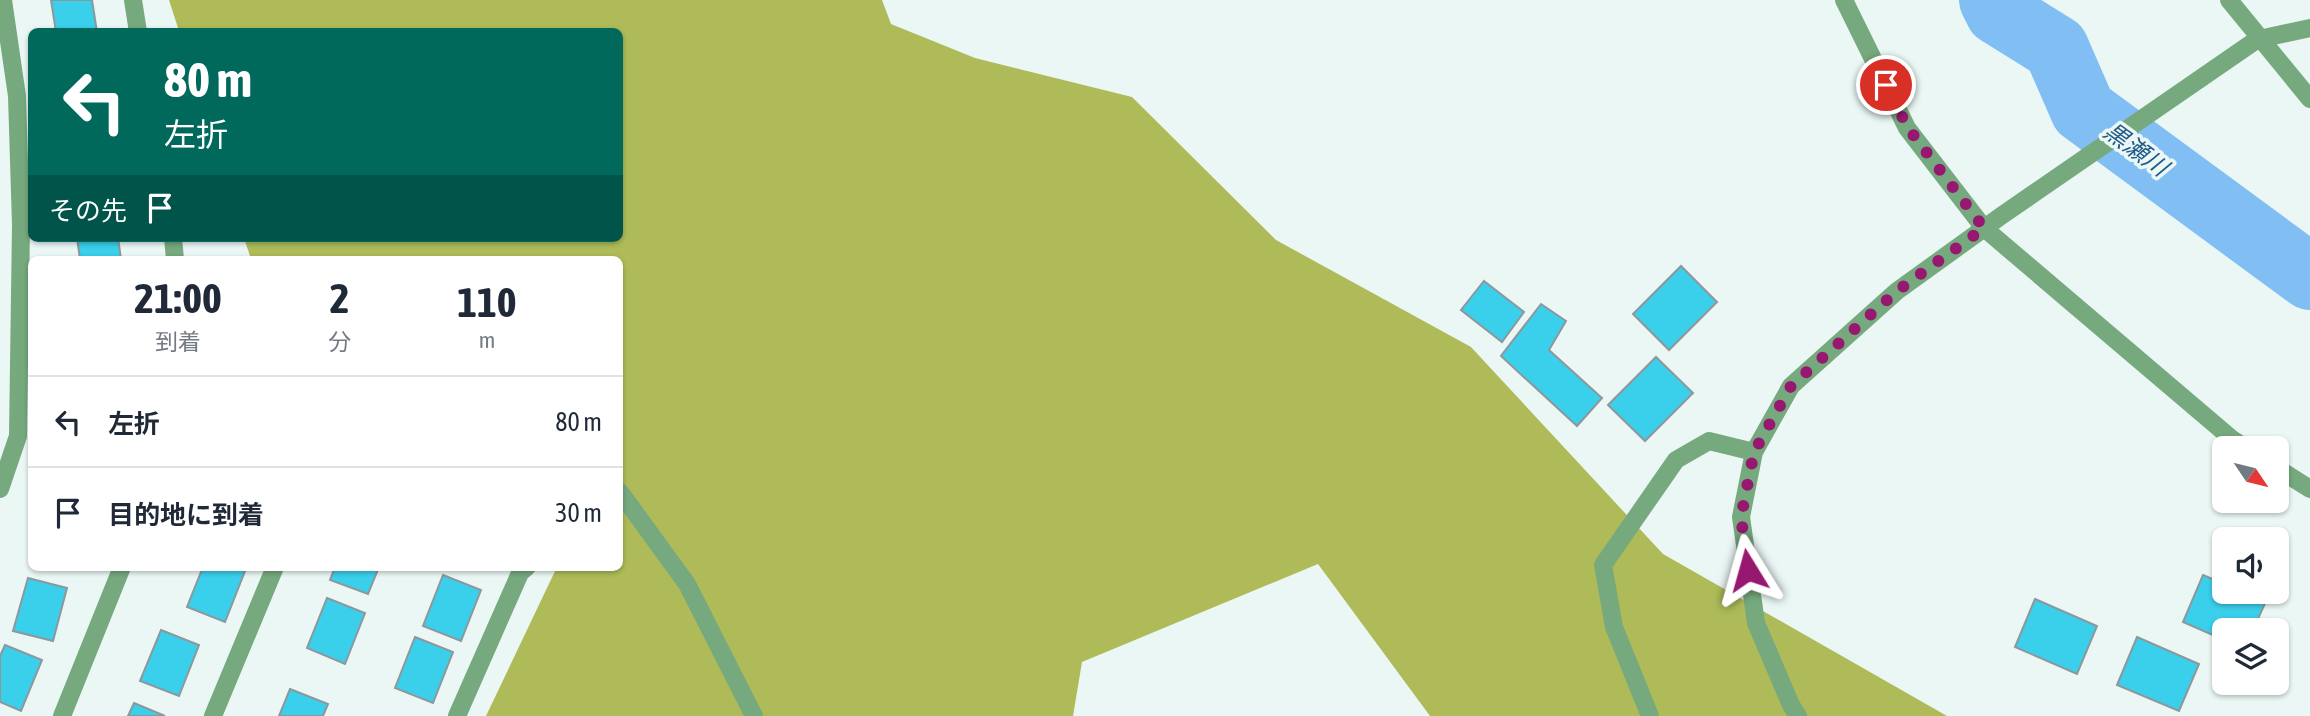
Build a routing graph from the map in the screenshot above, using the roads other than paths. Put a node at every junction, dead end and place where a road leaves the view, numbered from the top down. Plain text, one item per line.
1 (3, 0) edge
2 (133, 0) edge
3 (1844, 0) edge
4 (2229, 0) edge
5 (137, 28) edge
6 (2310, 28) edge
7 (2256, 41) junction
8 (2310, 99) edge
9 (1984, 228) junction
10 (9, 435) edge
11 (2228, 436) edge
12 (1754, 452) junction
13 (2289, 476) edge
14 (0, 489) edge
15 (2310, 489) edge
16 (623, 496) edge
17 (120, 571) edge
18 (273, 571) edge
19 (517, 571) edge
20 (62, 716) edge
21 (212, 716) edge
22 (457, 716) edge
23 (754, 716) edge
24 (1650, 716) edge
25 (1798, 716) edge

1 - 10 street
2 - 5 street
3 - 9 street
4 - 7 street
6 - 7 street
7 - 8 street
7 - 9 street
9 - 11 street
9 - 12 street
10 - 14 street
12 - 24 street
12 - 25 street
13 - 15 street
16 - 23 street
17 - 20 street
18 - 21 street
19 - 22 street

